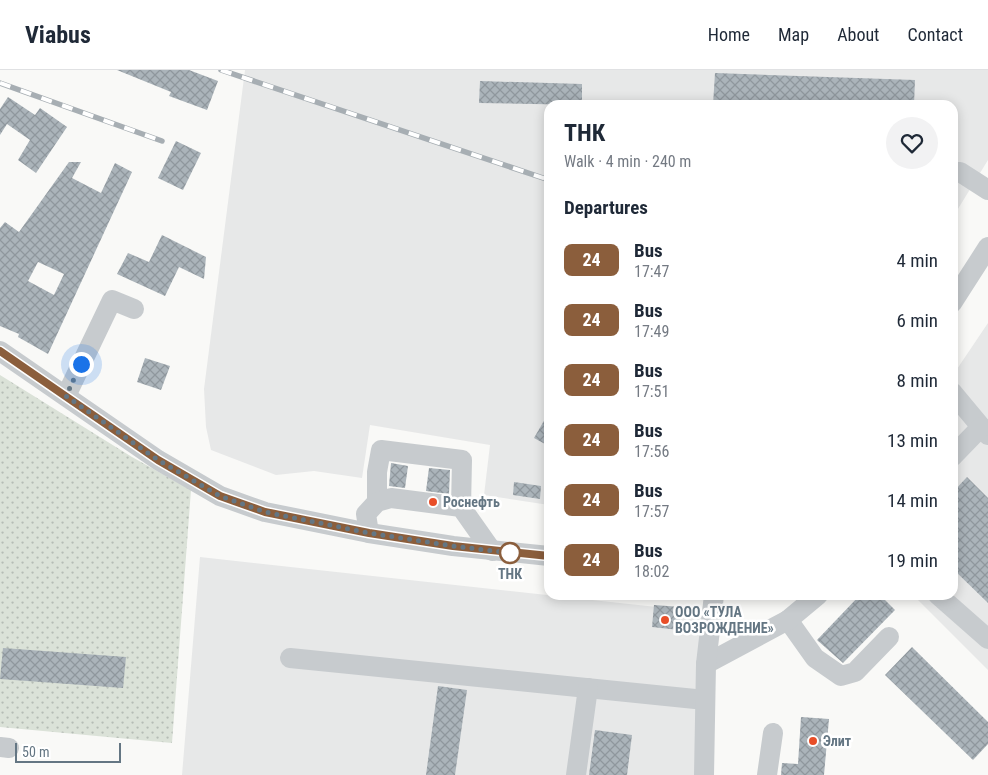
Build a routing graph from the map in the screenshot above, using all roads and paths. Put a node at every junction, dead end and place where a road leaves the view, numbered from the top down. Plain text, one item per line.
1 (958, 172) edge
2 (988, 190) edge
3 (988, 247) edge
4 (958, 294) edge
5 (134, 309) dead end
6 (0, 351) edge
7 (66, 396) junction
8 (958, 399) edge
9 (985, 431) edge
10 (958, 452) edge
11 (377, 502) junction
12 (461, 507) junction
13 (369, 533) junction
14 (492, 551) junction
15 (544, 556) edge
16 (713, 600) edge
17 (812, 600) edge
18 (944, 600) edge
19 (788, 620) junction
20 (889, 637) dead end
21 (988, 639) edge
22 (290, 658) dead end
23 (706, 664) junction
24 (588, 688) junction
25 (705, 700) junction
26 (773, 733) dead end
27 (576, 775) edge
28 (704, 775) edge
29 (767, 775) edge

1 - 2 street
3 - 4 street
5 - 7 street
6 - 7 street
7 - 13 street
8 - 9 street
9 - 10 street
11 - 12 street
11 - 12 street
11 - 13 street
12 - 14 street
13 - 14 street
14 - 15 street
16 - 23 street
17 - 19 street
18 - 21 street
19 - 20 street
19 - 23 street
22 - 24 street
23 - 25 street
24 - 25 street
24 - 27 street
25 - 28 street
26 - 29 street

